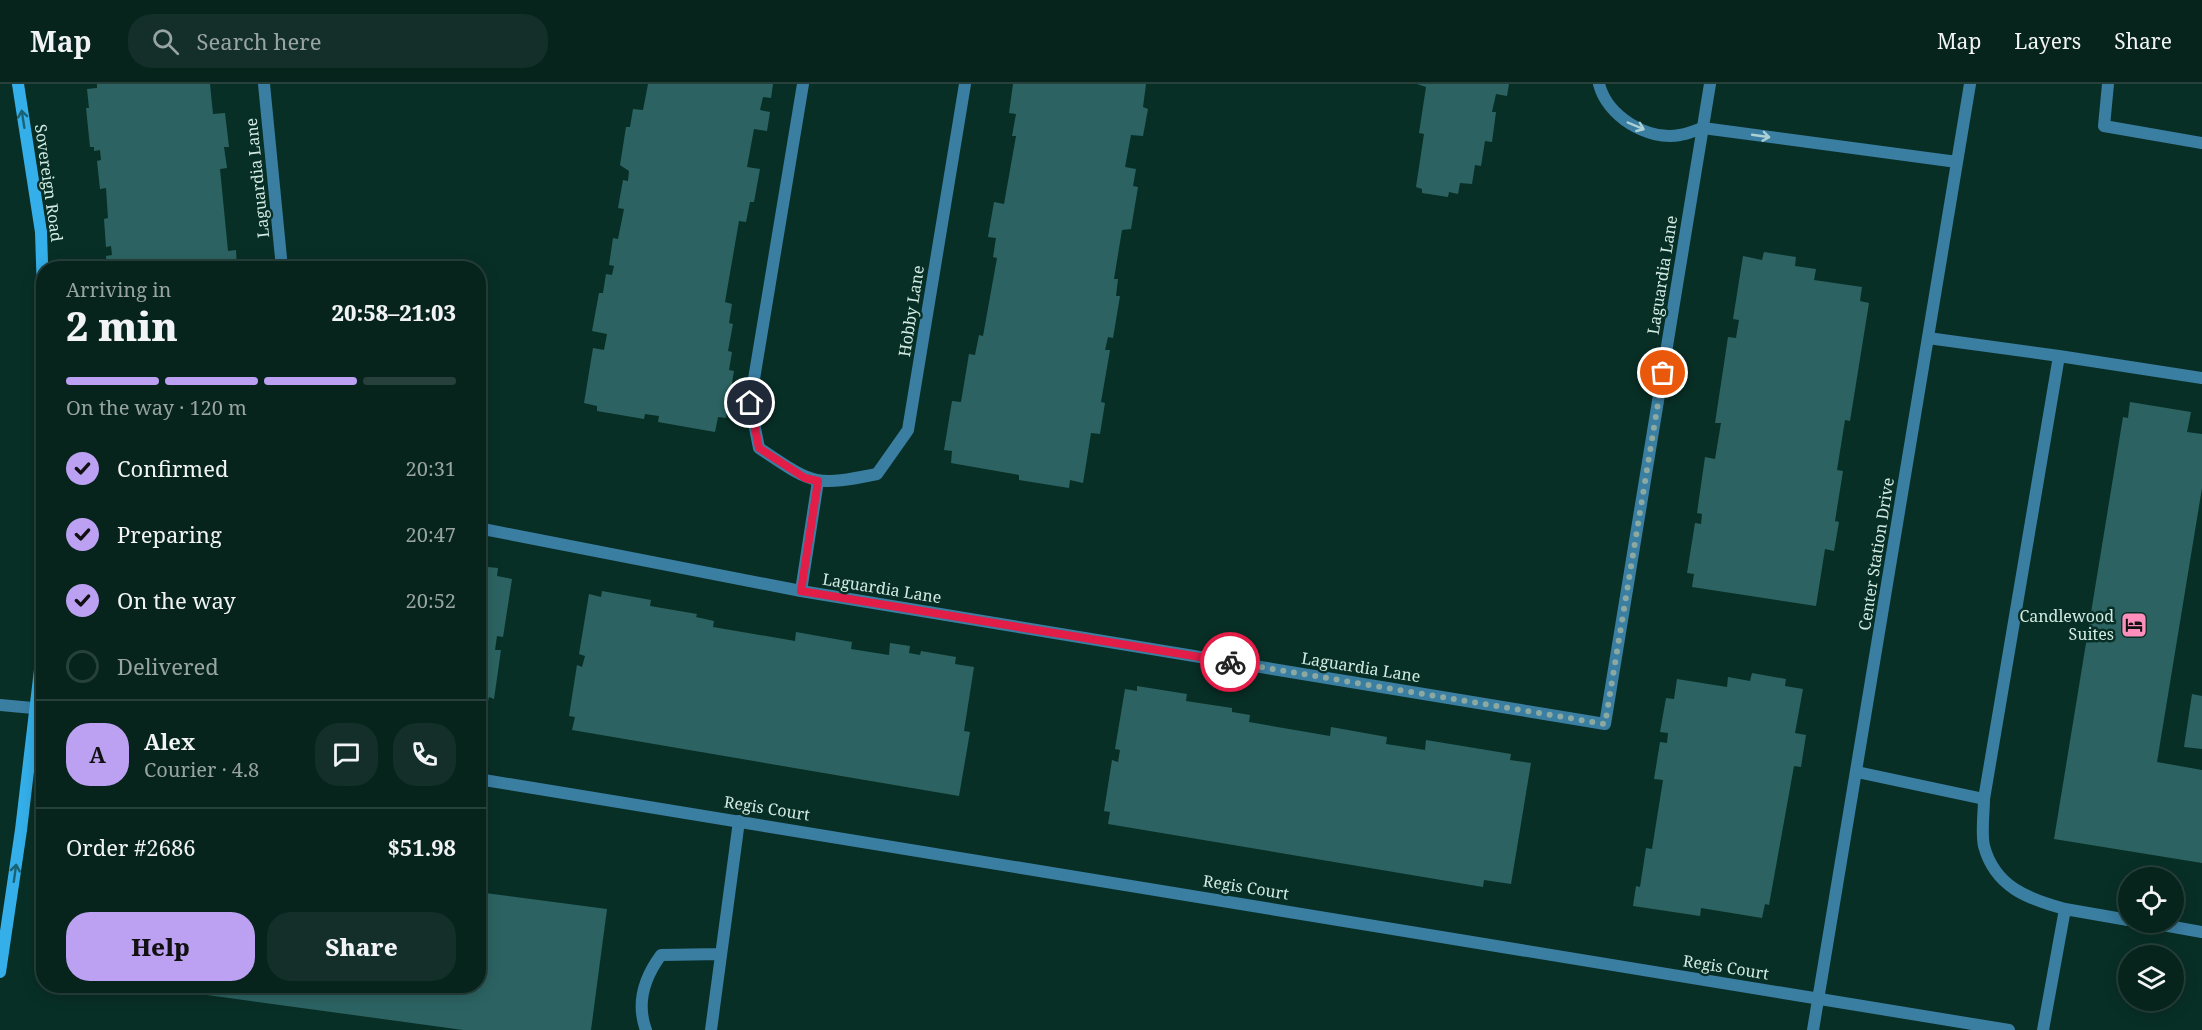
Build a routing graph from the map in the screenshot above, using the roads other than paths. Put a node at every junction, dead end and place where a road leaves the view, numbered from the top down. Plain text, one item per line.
1 (18, 84) edge
2 (264, 84) edge
3 (803, 84) edge
4 (965, 84) edge
5 (1599, 84) edge
6 (1970, 84) edge
7 (2108, 84) edge
8 (1710, 86) edge
9 (1703, 128) junction
10 (2202, 143) edge
11 (1957, 162) junction
12 (42, 261) edge
13 (281, 261) edge
14 (1928, 338) junction
15 (2059, 356) junction
16 (2202, 378) edge
17 (818, 481) junction
18 (486, 530) edge
19 (801, 591) junction
20 (0, 705) edge
21 (36, 708) edge
22 (36, 728) edge
23 (1857, 772) junction
24 (486, 780) edge
25 (1984, 799) junction
26 (739, 820) junction
27 (2065, 909) junction
28 (2118, 918) edge
29 (2184, 929) edge
30 (2202, 932) edge
31 (721, 954) junction
32 (0, 972) edge
33 (1819, 999) junction
34 (646, 1030) edge
35 (711, 1030) edge
36 (1813, 1030) edge
37 (2009, 1030) edge
38 (2043, 1030) edge

12 -> 1 street, Sovereign Road
2 - 13 street, Laguardia Lane
3 - 17 street, Hobby Lane
4 - 17 street, Hobby Lane
5 -> 9 street
6 - 11 street, Center Station Drive
7 - 10 street
8 - 9 street, Laguardia Lane
9 -> 11 street
9 - 19 street, Laguardia Lane
11 - 14 street, Center Station Drive
14 - 15 street
14 - 23 street, Center Station Drive
15 - 16 street
15 - 25 street
17 - 19 street
18 - 19 street, Laguardia Lane
20 - 21 street
32 -> 22 street
23 - 25 street
23 - 33 street, Center Station Drive
24 - 26 street, Regis Court
25 - 27 street
26 - 31 street
26 - 33 street, Regis Court
27 - 28 street
27 - 38 street
29 - 30 street
31 - 34 street
31 - 35 street
33 - 36 street, Center Station Drive
33 - 37 street, Regis Court

